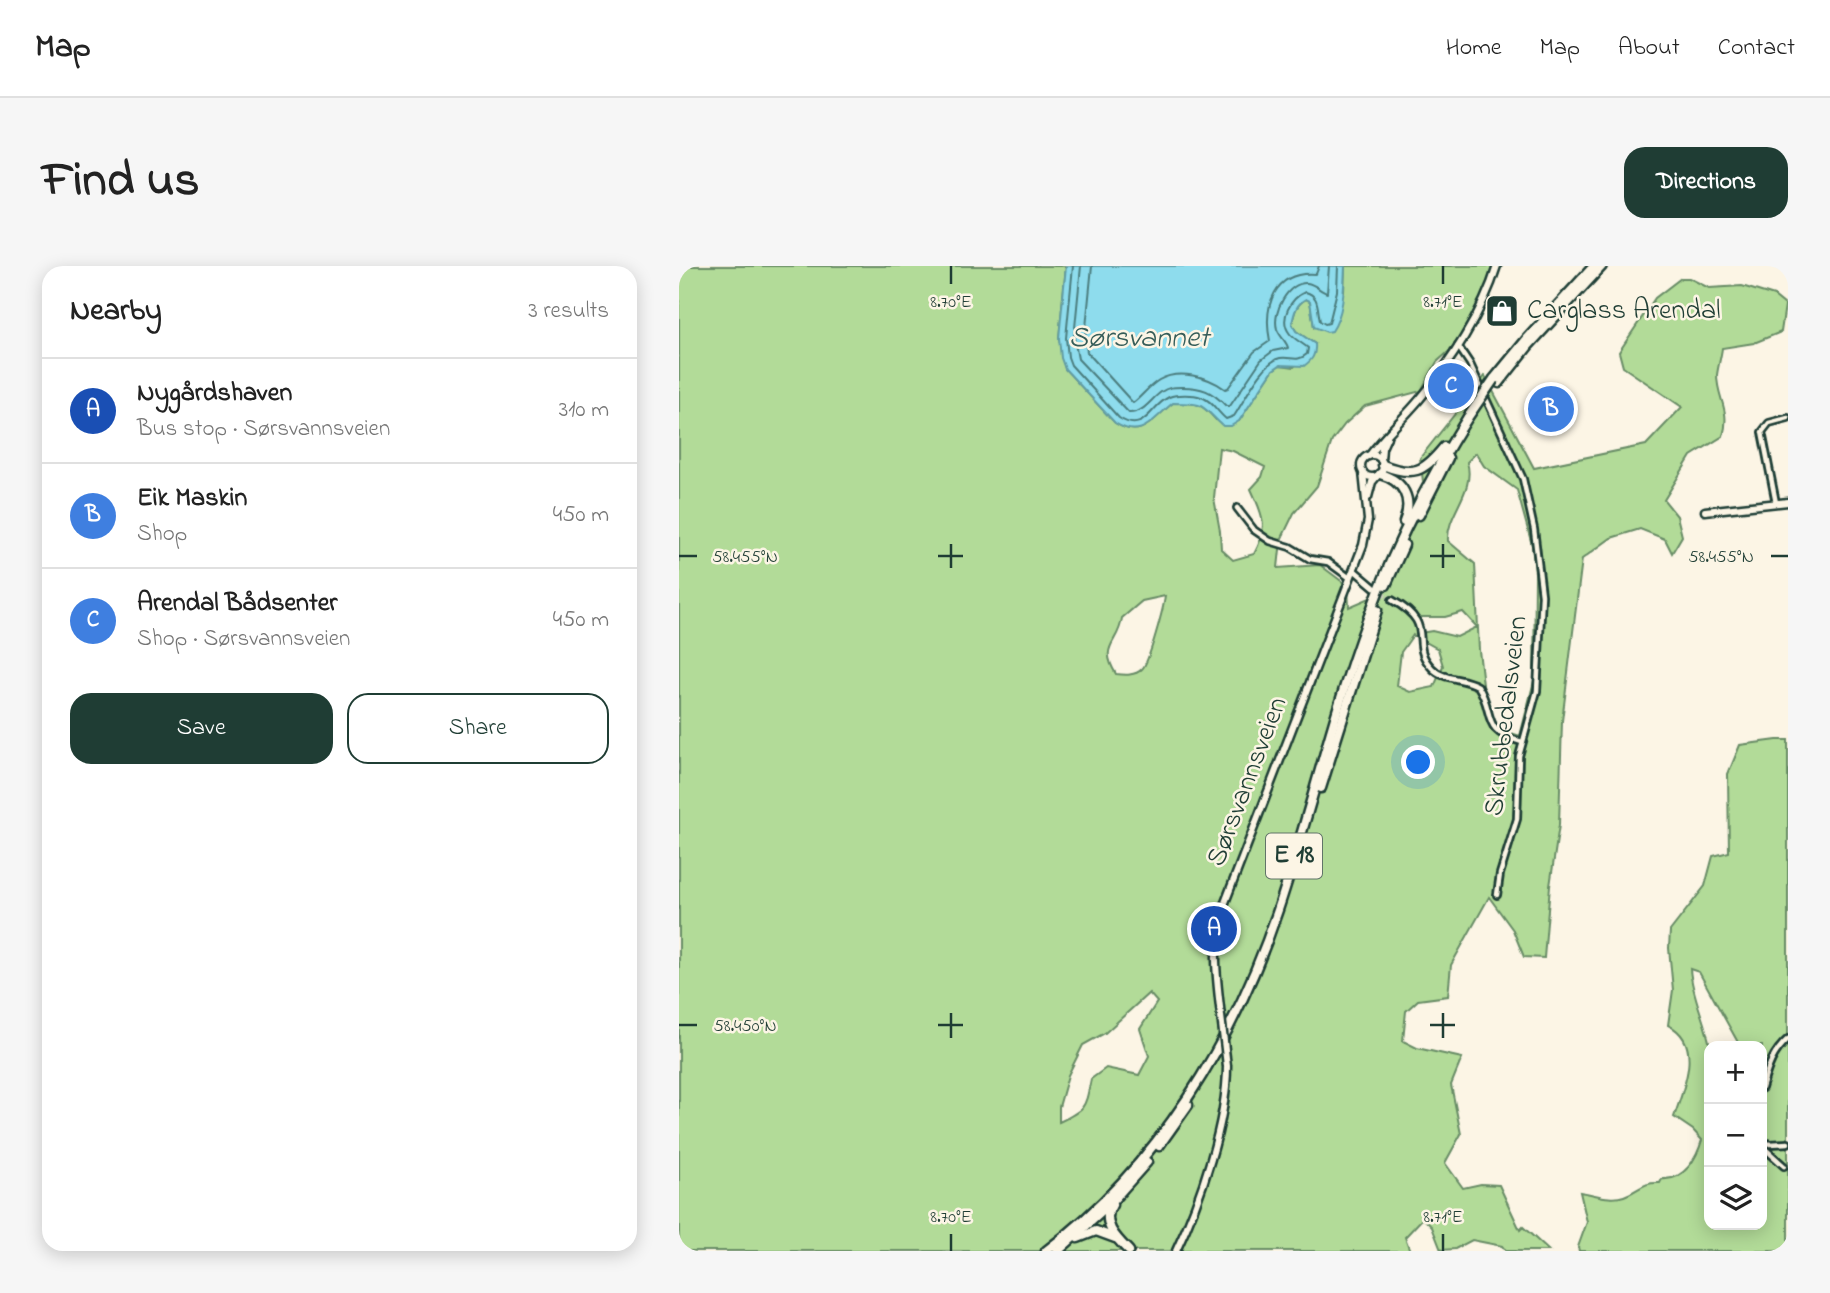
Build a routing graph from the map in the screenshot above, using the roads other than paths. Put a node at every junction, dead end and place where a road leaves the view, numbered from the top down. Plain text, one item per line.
1 (1497, 266) edge
2 (1594, 266) edge
3 (1602, 266) edge
4 (1458, 346) junction
5 (1496, 381) junction
6 (1788, 418) edge
7 (1470, 419) junction
8 (1387, 435) junction
9 (1369, 456) junction
10 (1380, 469) junction
11 (1363, 472) junction
12 (1367, 499) junction
13 (1788, 502) edge
14 (1776, 503) junction
15 (1237, 508) dead end
16 (1705, 511) dead end
17 (1389, 564) junction
18 (1354, 570) junction
19 (1351, 578) junction
20 (1374, 587) tunnel mouth
21 (1392, 600) tunnel mouth
22 (1522, 743) junction
23 (1497, 895) dead end
24 (1788, 1039) edge
25 (1767, 1071) edge
26 (1788, 1143) edge
27 (1767, 1144) edge
28 (1767, 1148) edge
29 (1784, 1166) dead end
30 (1134, 1178) junction
31 (1118, 1239) junction
32 (1175, 1250) edge
33 (1046, 1251) edge
34 (1058, 1251) edge
35 (1129, 1251) edge

1 - 4 main road, Sørsvannsveien
2 - 5 highway, E 18
3 - 5 highway, E 18
4 - 8 main road, Sørsvannsveien
4 - 22 street, Skrubbedalsveien
5 - 7 highway, E 18, bridge
6 - 14 street
7 - 10 highway, E 18
7 - 17 highway, E 18
7 - 30 highway, E 18
8 - 9 main road, Sørsvannsveien
8 - 10 main road, Sørsvannsveien
9 - 10 main road
9 - 11 main road
10 - 11 main road
10 - 12 main road, Sørsvannsveien
10 - 17 highway, E 18
11 - 12 main road, Sørsvannsveien
12 - 18 main road, Sørsvannsveien
13 - 14 main road
14 - 16 main road
15 - 19 street
17 - 33 highway, E 18
18 - 19 main road, Sørsvannsveien
18 - 20 street
19 - 32 main road, Sørsvannsveien, bridge
21 - 22 street
22 - 23 street, Skrubbedalsveien
24 - 25 street
26 - 27 street
28 - 29 street
30 - 31 highway, E 18
30 - 34 highway, E 18
31 - 34 highway, E 18
31 - 35 highway, E 18

